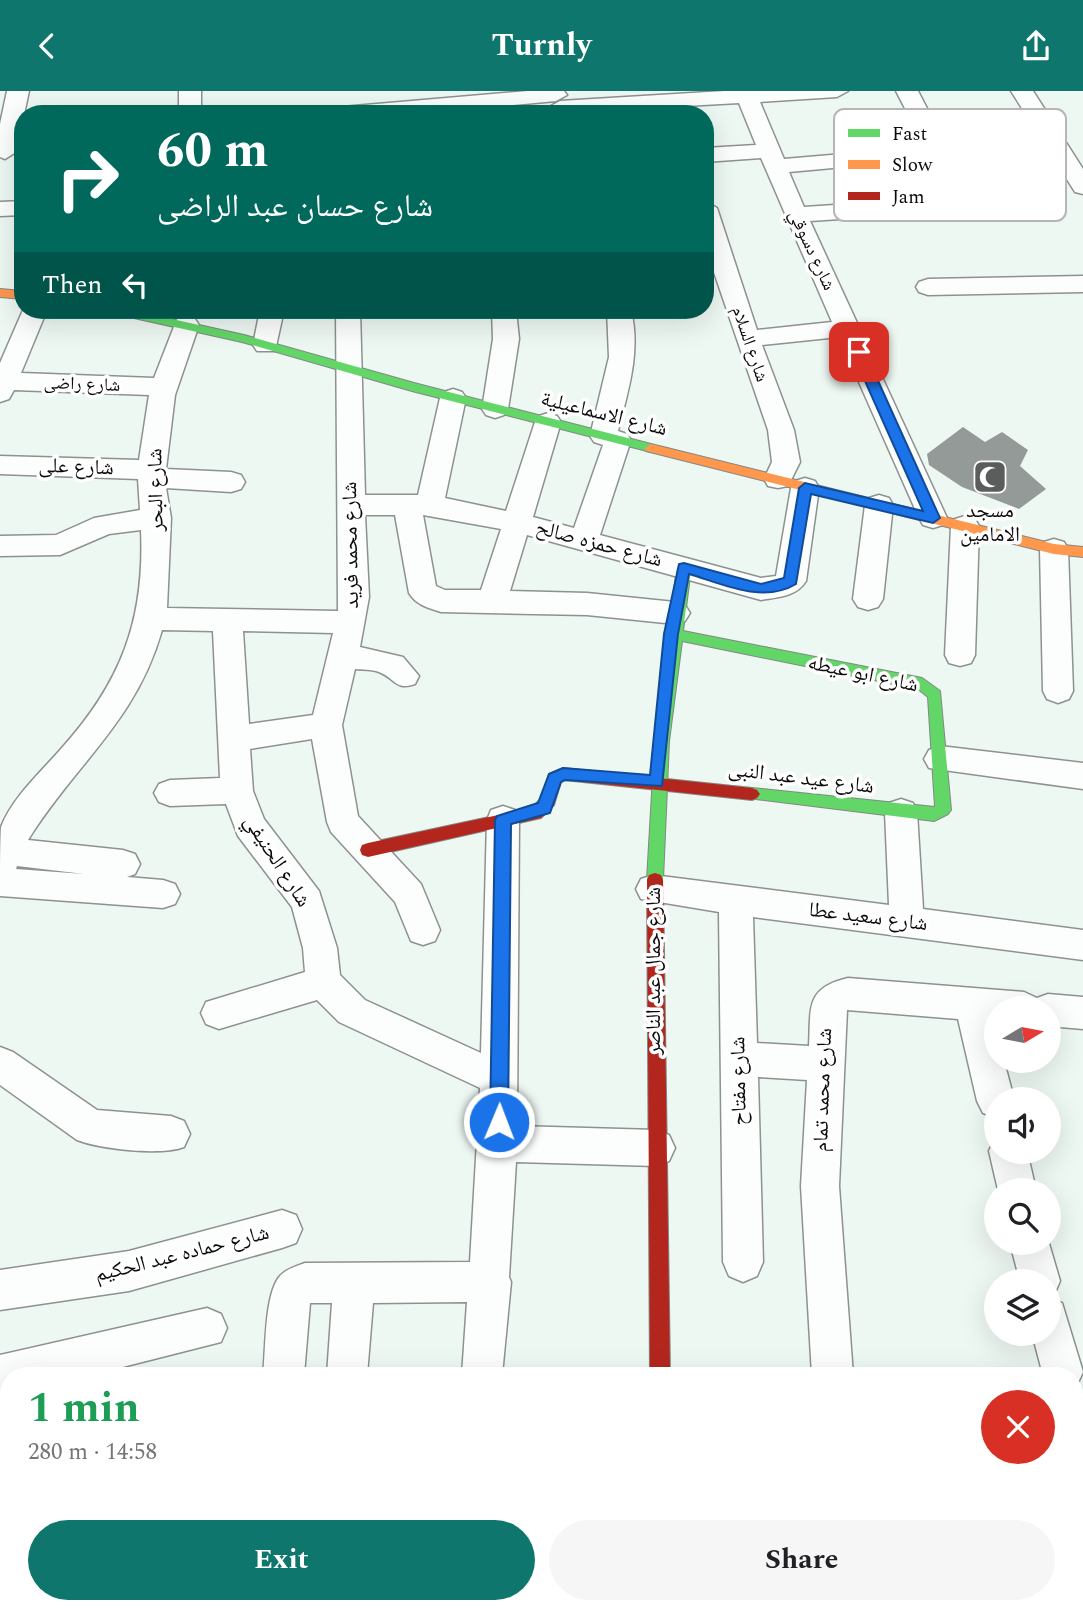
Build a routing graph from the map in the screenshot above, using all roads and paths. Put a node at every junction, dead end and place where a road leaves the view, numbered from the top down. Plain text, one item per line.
1 (829, 91) edge
2 (837, 91) edge
3 (907, 91) edge
4 (1022, 91) edge
5 (746, 95) junction
6 (558, 102) edge
7 (461, 103) edge
8 (439, 105) edge
9 (644, 105) edge
10 (679, 105) edge
11 (917, 109) edge
12 (1033, 109) edge
13 (14, 119) edge
14 (9, 152) edge
15 (714, 156) edge
16 (834, 156) edge
17 (772, 159) junction
18 (1066, 160) edge
19 (1083, 187) edge
20 (834, 212) edge
21 (796, 215) junction
22 (714, 236) edge
23 (1083, 284) edge
24 (928, 288) dead end
25 (30, 319) edge
26 (167, 319) edge
27 (270, 319) edge
28 (348, 319) edge
29 (505, 319) edge
30 (620, 319) edge
31 (186, 325) junction
32 (848, 328) junction
33 (747, 339) junction
34 (266, 345) junction
35 (347, 370) junction
36 (2, 385) edge
37 (163, 387) junction
38 (453, 398) junction
39 (495, 409) junction
40 (548, 422) junction
41 (611, 438) junction
42 (0, 465) edge
43 (153, 474) junction
44 (778, 479) junction
45 (231, 482) dead end
46 (805, 488) junction
47 (418, 504) junction
48 (351, 505) junction
49 (879, 505) junction
50 (156, 518) junction
51 (933, 518) junction
52 (519, 523) junction
53 (965, 526) junction
54 (585, 538) junction
55 (0, 547) edge
56 (1054, 549) junction
57 (1083, 552) edge
58 (684, 568) junction
59 (867, 599) dead end
60 (492, 602) junction
61 (150, 619) junction
62 (227, 620) junction
63 (351, 622) junction
64 (673, 624) junction
65 (960, 655) dead end
66 (342, 657) junction
67 (404, 676) dead end
68 (1058, 691) dead end
69 (327, 725) junction
70 (235, 739) junction
71 (940, 759) junction
72 (1083, 776) edge
73 (657, 782) junction
74 (237, 791) junction
75 (170, 793) dead end
76 (901, 812) junction
77 (940, 814) joint
78 (503, 820) junction
79 (368, 851) junction
80 (123, 863) dead end
81 (2, 867) edge
82 (653, 889) junction
83 (163, 894) dead end
84 (736, 900) junction
85 (907, 922) junction
86 (423, 930) dead end
87 (1083, 944) edge
88 (323, 982) junction
89 (972, 1004) junction
90 (984, 1005) edge
91 (1061, 1011) edge
92 (219, 1013) dead end
93 (1083, 1013) edge
94 (739, 1059) junction
95 (0, 1064) edge
96 (823, 1064) junction
97 (500, 1079) junction
98 (993, 1087) edge
99 (171, 1134) dead end
100 (498, 1143) junction
101 (656, 1148) junction
102 (282, 1229) dead end
103 (743, 1262) dead end
104 (491, 1282) junction
105 (354, 1284) junction
106 (0, 1290) edge
107 (207, 1328) dead end
108 (1059, 1346) edge
109 (39, 1367) edge
110 (285, 1367) edge
111 (348, 1367) edge
112 (483, 1367) edge
113 (660, 1367) edge
114 (831, 1367) edge
115 (1067, 1367) edge

1 - 2 street
1 - 5 street
3 - 11 street
4 - 12 street
5 - 10 street
5 - 17 street, شارع دسوقي
6 - 7 street
6 - 9 street
7 - 8 street
13 - 14 street
15 - 17 street
16 - 17 street
17 - 21 street, شارع دسوقي
18 - 19 street
20 - 21 street
21 - 32 street, شارع دسوقي
22 - 33 street, شارع السلام
23 - 24 street
25 - 36 street
26 - 31 street, شارع الاسماعيلية
27 - 34 street
28 - 35 street, شارع محمد فريد
29 - 39 street
30 - 41 street
31 - 34 street, شارع الاسماعيلية
31 - 37 street, شارع البحر
32 - 33 street
32 - 51 street, شارع دسوقي
33 - 44 street, شارع السلام
34 - 35 street, شارع الاسماعيلية
35 - 38 street, شارع الاسماعيلية
35 - 48 street, شارع محمد فريد
36 - 37 street, شارع راضى
37 - 43 street, شارع البحر
38 - 39 street, شارع الاسماعيلية
38 - 47 street
39 - 40 street, شارع الاسماعيلية
40 - 41 street, شارع الاسماعيلية
40 - 52 street
41 - 44 street, شارع الاسماعيلية
41 - 54 street
42 - 43 street, شارع على
43 - 45 street, شارع على
43 - 50 street, شارع البحر
44 - 46 street, شارع الاسماعيلية
46 - 49 street, شارع الاسماعيلية
46 - 58 street, شارع حمزه صالح
47 - 48 street, شارع حمزه صالح
47 - 52 street, شارع حمزه صالح
47 - 60 street
48 - 63 street, شارع محمد فريد
49 - 51 street, شارع الاسماعيلية
49 - 59 street
50 - 55 street
50 - 61 street, شارع البحر
51 - 53 street, شارع الاسماعيلية
52 - 54 street, شارع حمزه صالح
52 - 60 street
53 - 56 street, شارع الاسماعيلية
53 - 65 street
54 - 58 street, شارع حمزه صالح
56 - 57 street, شارع الاسماعيلية
56 - 68 street
58 - 64 street, شارع جمال عبد الناصر
60 - 64 street
61 - 62 street
61 - 81 street, شارع البحر
62 - 63 street
62 - 70 street, شارع الحنيفي
63 - 66 street, شارع محمد فريد
64 - 71 street, شارع ابو عيطه
64 - 73 street, شارع جمال عبد الناصر
66 - 67 street
66 - 69 street, شارع محمد فريد
69 - 70 street
69 - 79 street, شارع محمد فريد
70 - 74 street, شارع الحنيفي
71 - 72 street
71 - 77 street, شارع ابو عيطه
73 - 76 street, شارع عيد عبد النبى
73 - 78 street, شارع عيد عبد النبى
73 - 82 street, شارع جمال عبد الناصر
74 - 75 street
74 - 88 street, شارع الحنيفي
76 - 77 street, شارع عيد عبد النبى
76 - 85 street
78 - 79 street
78 - 97 street
79 - 86 street, شارع محمد فريد
80 - 81 street
81 - 83 street
82 - 84 street, شارع سعيد عطا
82 - 101 street, شارع جمال عبد الناصر
84 - 85 street, شارع سعيد عطا
84 - 94 street, شارع مفتاح
85 - 87 street, شارع سعيد عطا
88 - 92 street
88 - 97 street
89 - 90 street, شارع محمد تمام
89 - 96 street, شارع محمد تمام
89 - 98 street
91 - 93 street
94 - 96 street
94 - 103 street, شارع مفتاح
95 - 99 street
96 - 114 street, شارع محمد تمام
97 - 100 street
100 - 101 street
100 - 104 street
101 - 113 street, شارع جمال عبد الناصر
102 - 106 street, شارع حماده عبد الحكيم
104 - 105 street
104 - 112 street
105 - 110 street
105 - 111 street
107 - 109 street
108 - 115 street

